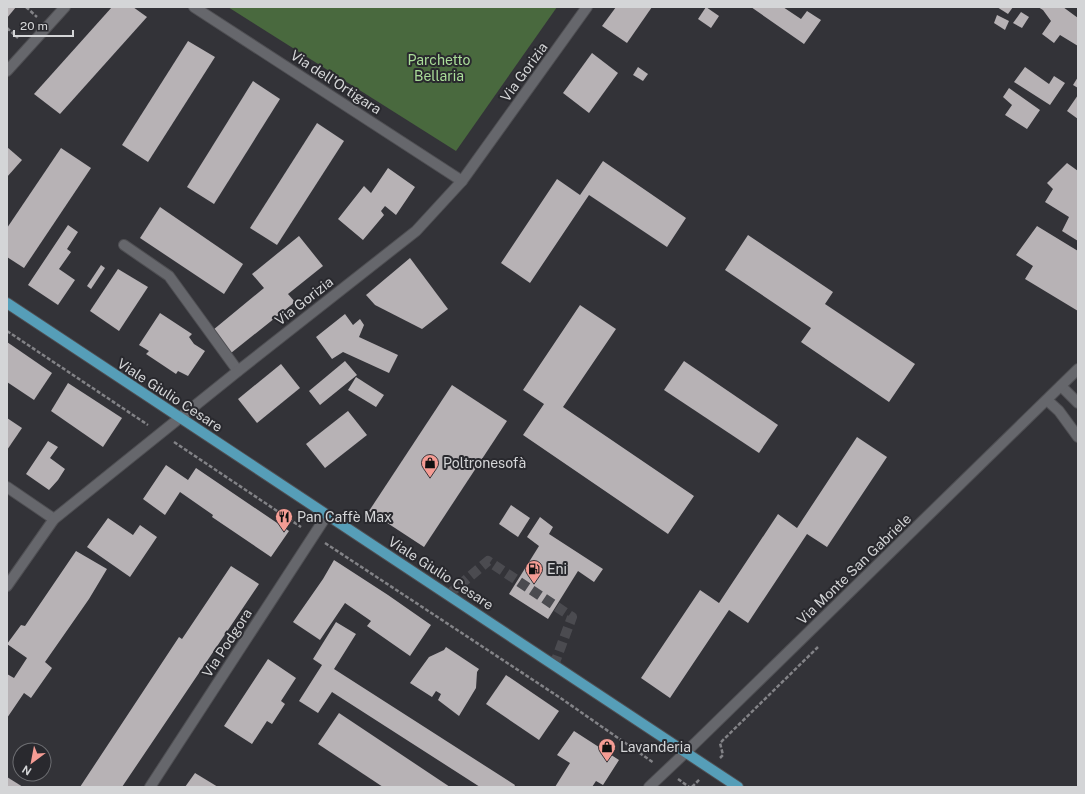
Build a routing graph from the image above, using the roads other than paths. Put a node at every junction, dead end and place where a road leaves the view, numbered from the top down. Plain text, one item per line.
1 (66, 7) edge
2 (194, 7) edge
3 (587, 7) edge
4 (7, 71) edge
5 (462, 180) junction
6 (124, 245) dead end
7 (7, 303) edge
8 (1078, 369) edge
9 (238, 371) junction
10 (1061, 386) junction
11 (1047, 400) junction
12 (1078, 403) edge
13 (180, 418) junction
14 (1078, 438) edge
15 (7, 487) edge
16 (327, 515) junction
17 (54, 519) junction
18 (7, 586) edge
19 (686, 752) junction
20 (150, 787) edge
21 (649, 787) edge
22 (738, 787) edge

1 - 4 street
2 - 5 street, Via dell'Ortigara
3 - 5 street, Via Gorizia
5 - 9 street, Via Gorizia
6 - 9 street
7 - 13 main road, Viale Giulio Cesare
8 - 10 street, Via Monte San Gabriele
9 - 13 street, Via Gorizia
10 - 11 street, Via Monte San Gabriele
10 - 12 street
11 - 14 street
11 - 19 street, Via Monte San Gabriele
13 - 16 main road, Viale Giulio Cesare
13 - 17 street, Via Gorizia
15 - 17 street
16 - 19 main road, Viale Giulio Cesare
16 - 20 street, Via Podgora
17 - 18 street, Via Gorizia
19 - 21 street, Via Monte San Gabriele
19 - 22 main road, Viale Giulio Cesare

